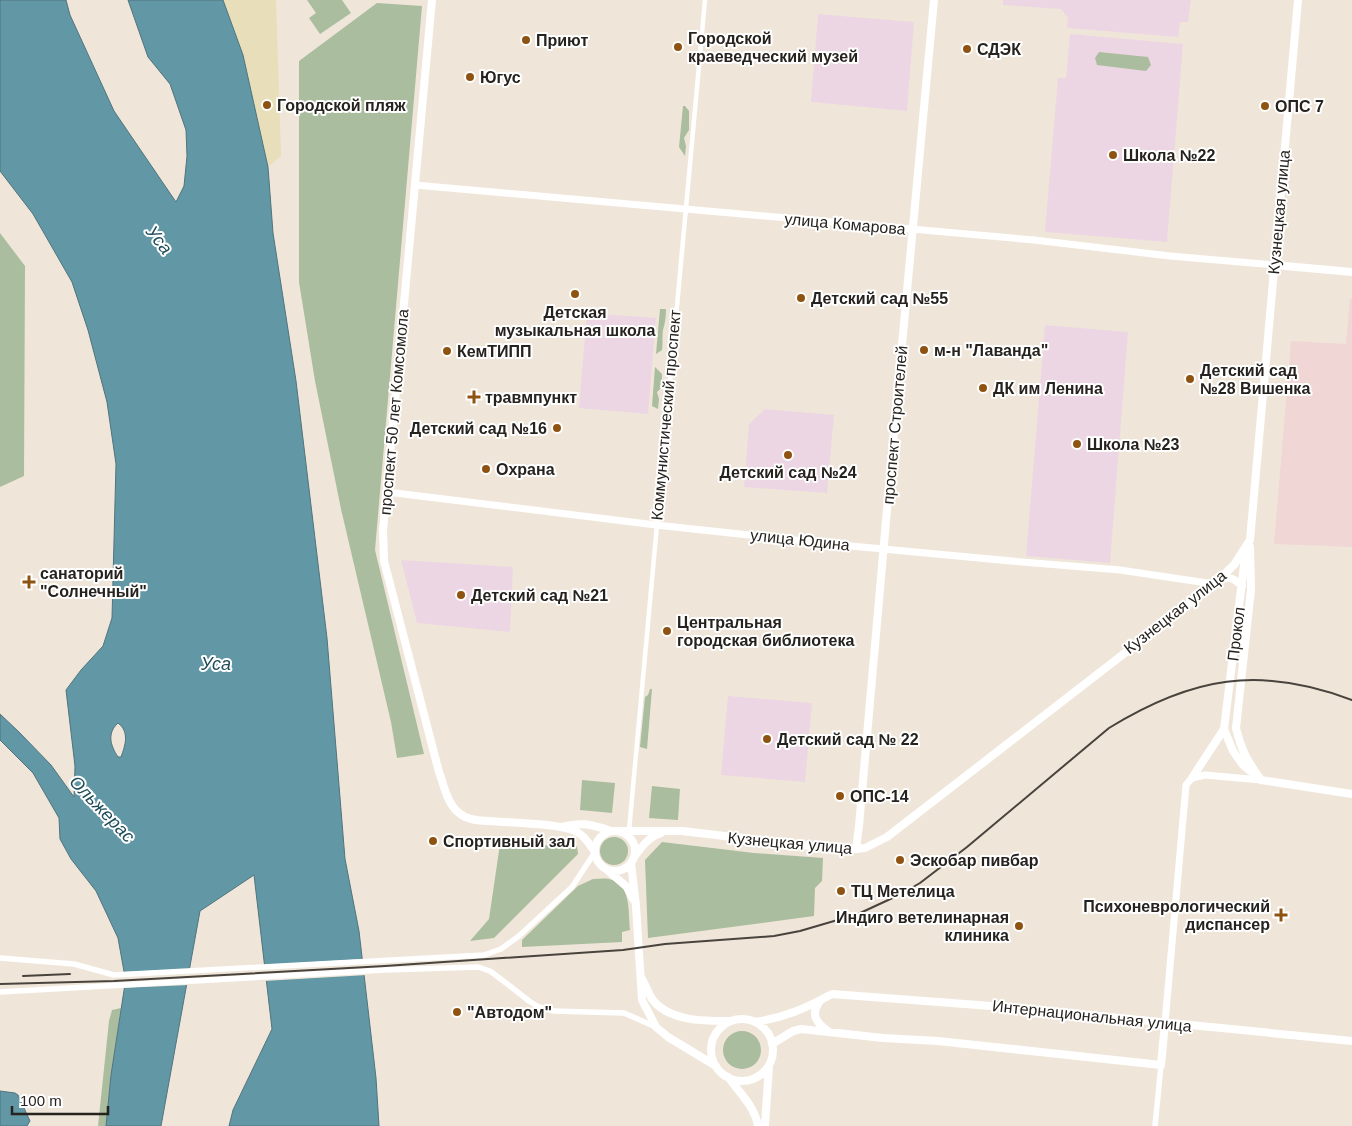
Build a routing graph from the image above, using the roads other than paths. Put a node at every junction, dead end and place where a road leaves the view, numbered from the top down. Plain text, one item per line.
1 (432, 0) edge
2 (705, 0) edge
3 (934, 0) edge
4 (1298, 0) edge
5 (415, 185) junction
6 (686, 209) junction
7 (912, 230) junction
8 (1274, 265) junction
9 (1352, 272) edge
10 (387, 492) junction
11 (656, 525) junction
12 (1250, 540) junction
13 (884, 549) junction
14 (1215, 582) junction
15 (1242, 586) junction
16 (1224, 729) junction
17 (1192, 778) junction
18 (1261, 780) junction
19 (1352, 794) edge
20 (560, 827) junction
21 (614, 831) junction
22 (629, 831) junction
23 (668, 831) junction
24 (856, 849) junction
25 (595, 852) junction
26 (632, 861) junction
27 (604, 868) junction
28 (636, 906) junction
29 (0, 958) edge
30 (640, 974) junction
31 (0, 992) edge
32 (821, 999) junction
33 (733, 1021) junction
34 (754, 1022) junction
35 (1165, 1023) junction
36 (656, 1027) junction
37 (830, 1032) junction
38 (1352, 1041) edge
39 (772, 1044) junction
40 (1161, 1065) junction
41 (716, 1066) junction
42 (769, 1066) junction
43 (728, 1077) junction
44 (758, 1126) edge
45 (765, 1126) edge
46 (1155, 1126) edge

1 - 5 main road, проспект 50 лет Комсомола
2 - 6 street, Коммунистический проспект
3 - 7 main road, проспект Строителей
4 - 8 main road, Кузнецкая улица
5 - 6 street, улица Комарова
5 - 10 main road, проспект 50 лет Комсомола
6 - 7 street, улица Комарова
6 - 11 street, Коммунистический проспект
7 - 8 street, улица Комарова
7 - 13 main road, проспект Строителей
8 - 9 main road
8 - 12 main road, Кузнецкая улица
10 - 11 street, улица Юдина
10 - 20 main road, проспект 50 лет Комсомола
11 - 13 street, улица Юдина
11 - 22 street, Коммунистический проспект
12 - 14 main road, Кузнецкая улица
12 - 15 main road, Прокол
12 - 18 main road
13 - 14 street, улица Юдина
13 - 24 main road, проспект Строителей
14 - 15 main road
14 - 24 main road, Кузнецкая улица
15 - 16 main road, Прокол
16 - 17 main road
16 - 18 main road
17 - 18 street
17 - 35 street
18 - 19 main road
20 - 21 main road
20 - 25 main road
21 - 22 main road, Кузнецкая улица
21 - 25 main road
21 - 26 main road
22 - 23 main road, Кузнецкая улица
23 - 24 main road, Кузнецкая улица
23 - 26 main road
25 - 27 main road
25 - 29 street
26 - 27 main road
26 - 28 main road
27 - 28 main road
28 - 30 main road
30 - 33 main road
30 - 36 main road
31 - 36 street
32 - 34 main road
32 - 35 main road, Интернациональная улица
32 - 37 main road
33 - 34 main road
33 - 41 main road
34 - 39 main road
35 - 38 main road, Интернациональная улица
35 - 40 main road
36 - 41 main road
37 - 39 main road
37 - 40 main road
39 - 42 main road
40 - 46 street
41 - 43 main road
42 - 43 main road
42 - 45 main road
43 - 44 main road

